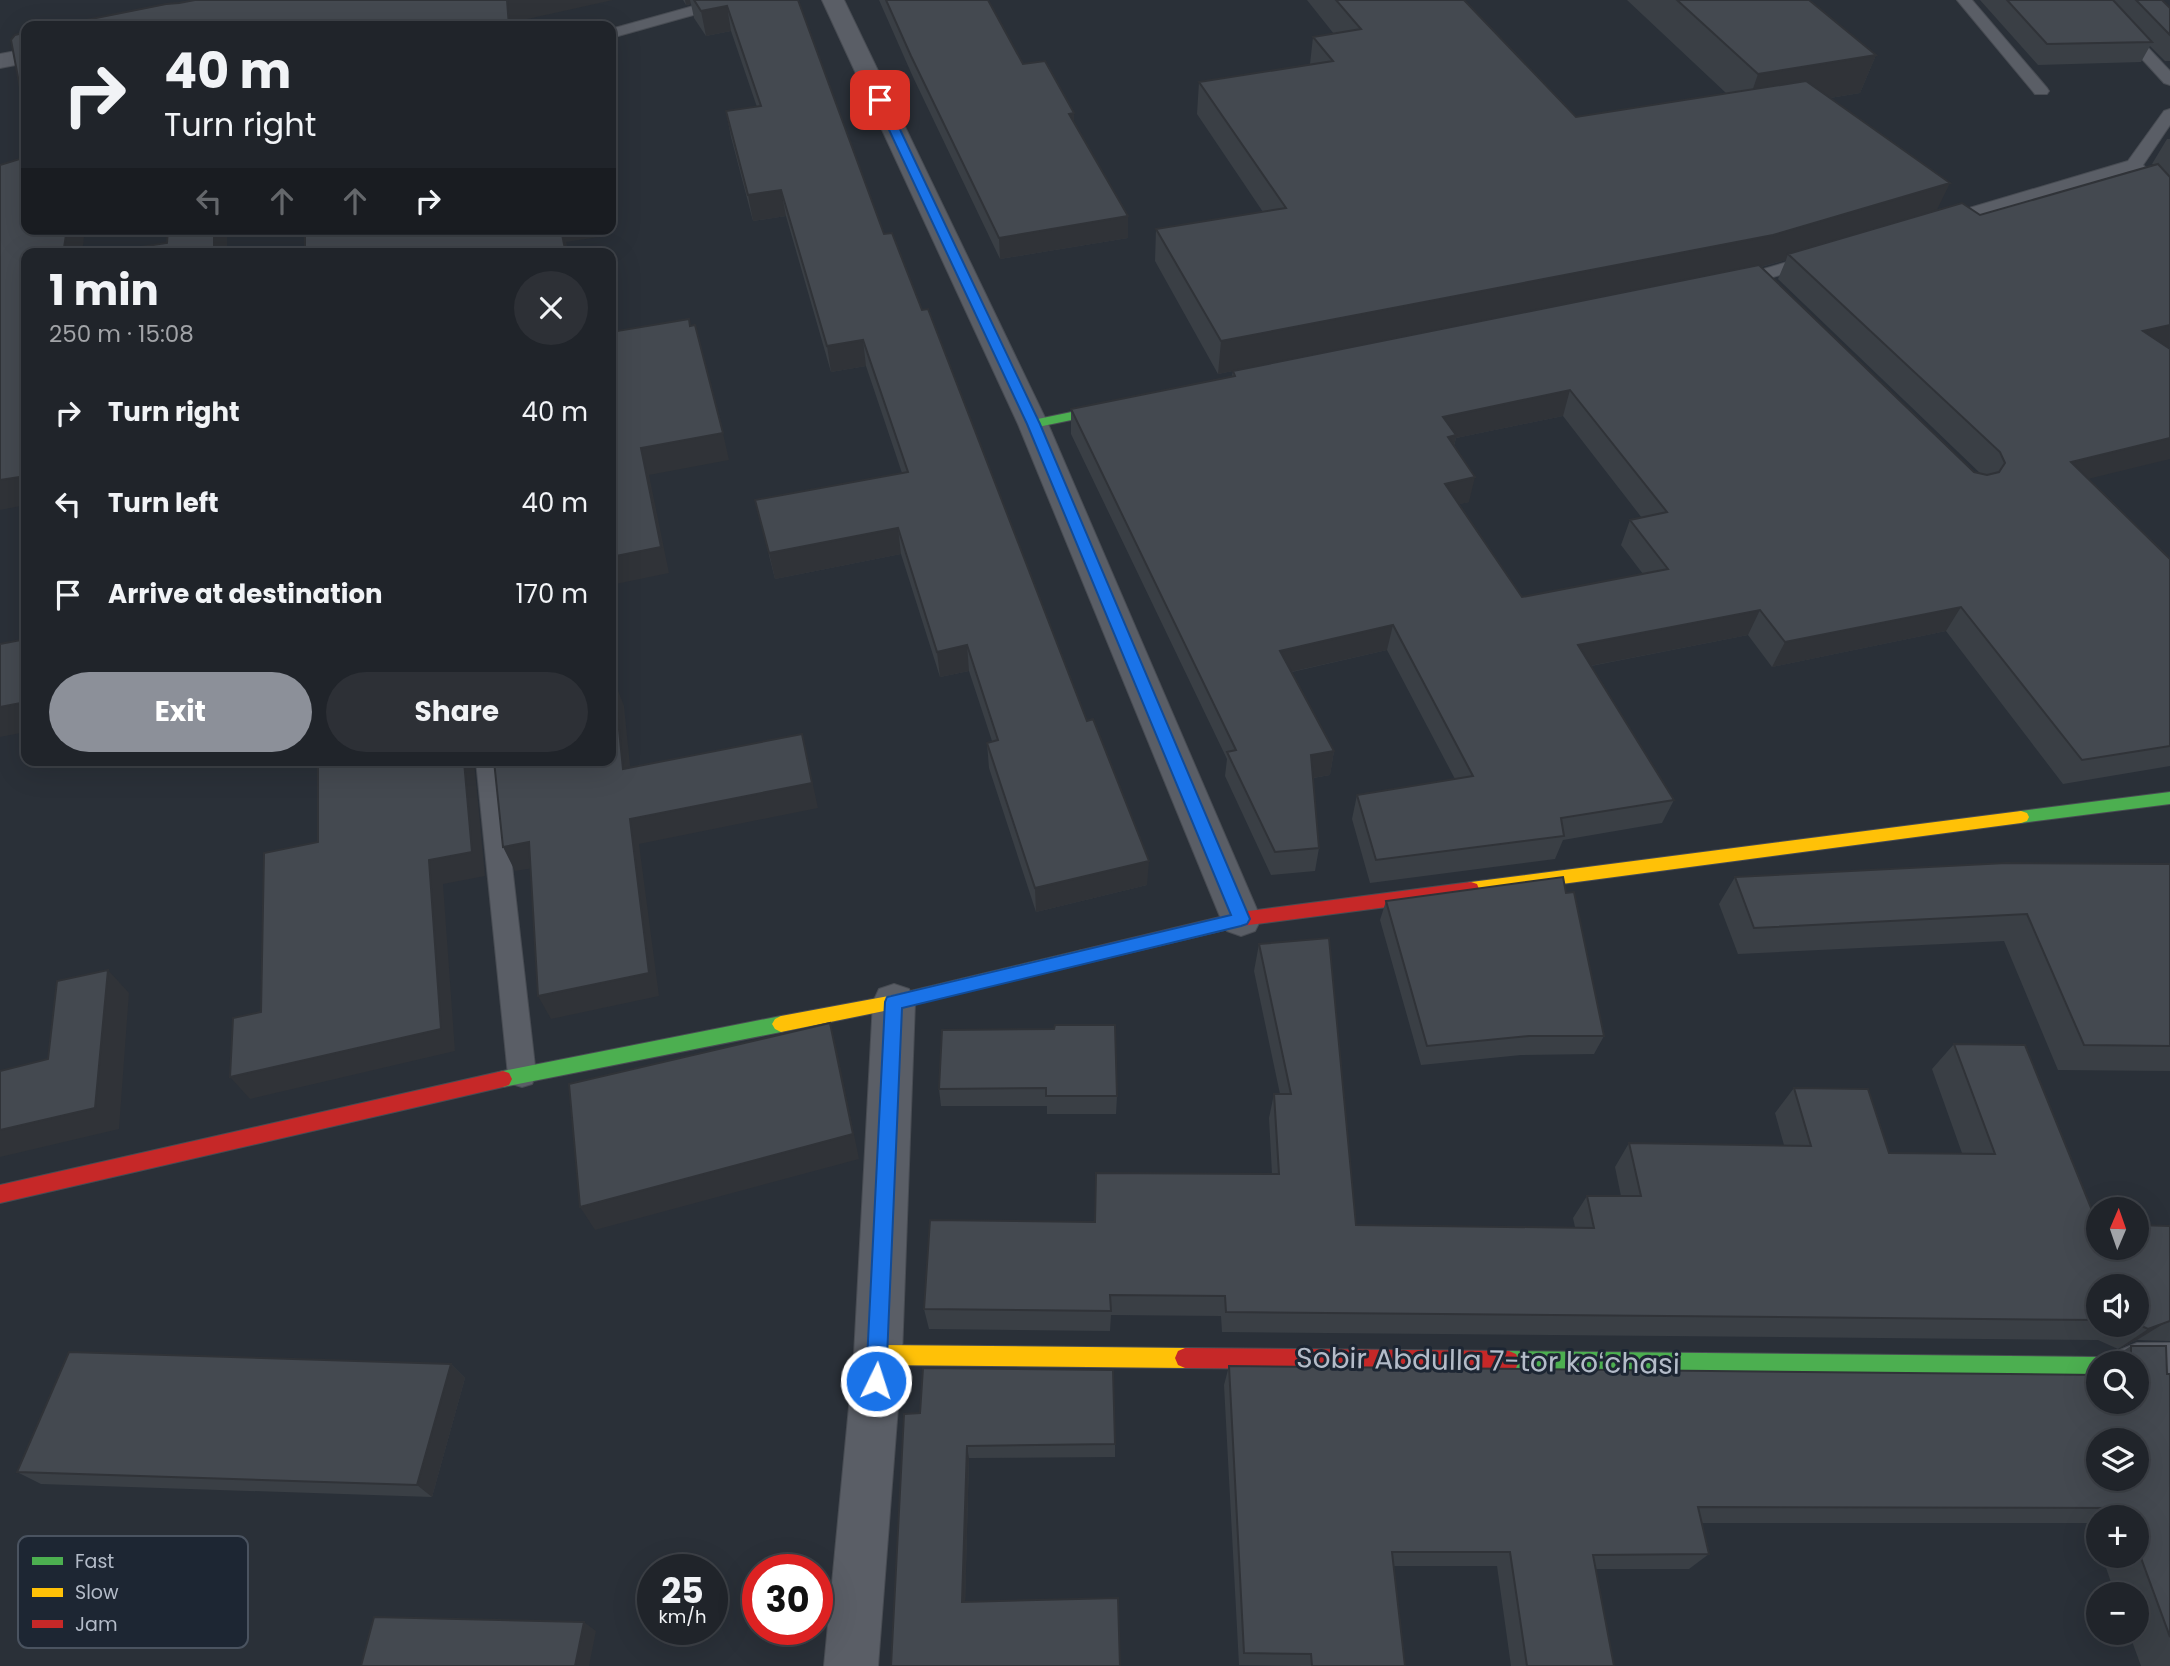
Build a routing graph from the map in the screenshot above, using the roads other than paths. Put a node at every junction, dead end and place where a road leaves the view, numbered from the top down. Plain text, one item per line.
1 (730, 0) edge
2 (833, 0) edge
3 (1964, 0) edge
4 (2095, 0) edge
5 (616, 33) edge
6 (21, 57) edge
7 (0, 61) edge
8 (2170, 80) edge
9 (2041, 91) dead end
10 (2170, 114) edge
11 (2134, 165) junction
12 (2170, 204) edge
13 (1925, 227) edge
14 (1834, 254) edge
15 (1755, 281) edge
16 (1142, 402) edge
17 (1033, 424) junction
18 (489, 766) edge
19 (2168, 803) edge
20 (1241, 919) junction
21 (894, 1002) junction
22 (522, 1075) junction
23 (0, 1194) edge
24 (878, 1355) junction
25 (2086, 1367) edge
26 (2149, 1367) edge
27 (2170, 1367) edge
28 (851, 1666) edge

1 - 5 lane
2 - 17 street
3 - 9 lane
4 - 8 lane
6 - 7 street
10 - 11 lane
11 - 12 lane
11 - 13 lane
14 - 15 lane
16 - 17 street
17 - 20 street
18 - 22 lane
19 - 20 street
20 - 21 street
21 - 22 street
21 - 24 street
22 - 23 street
24 - 25 street, Sobir Abdulla 7-tor koʻchasi
24 - 28 street
26 - 27 street

